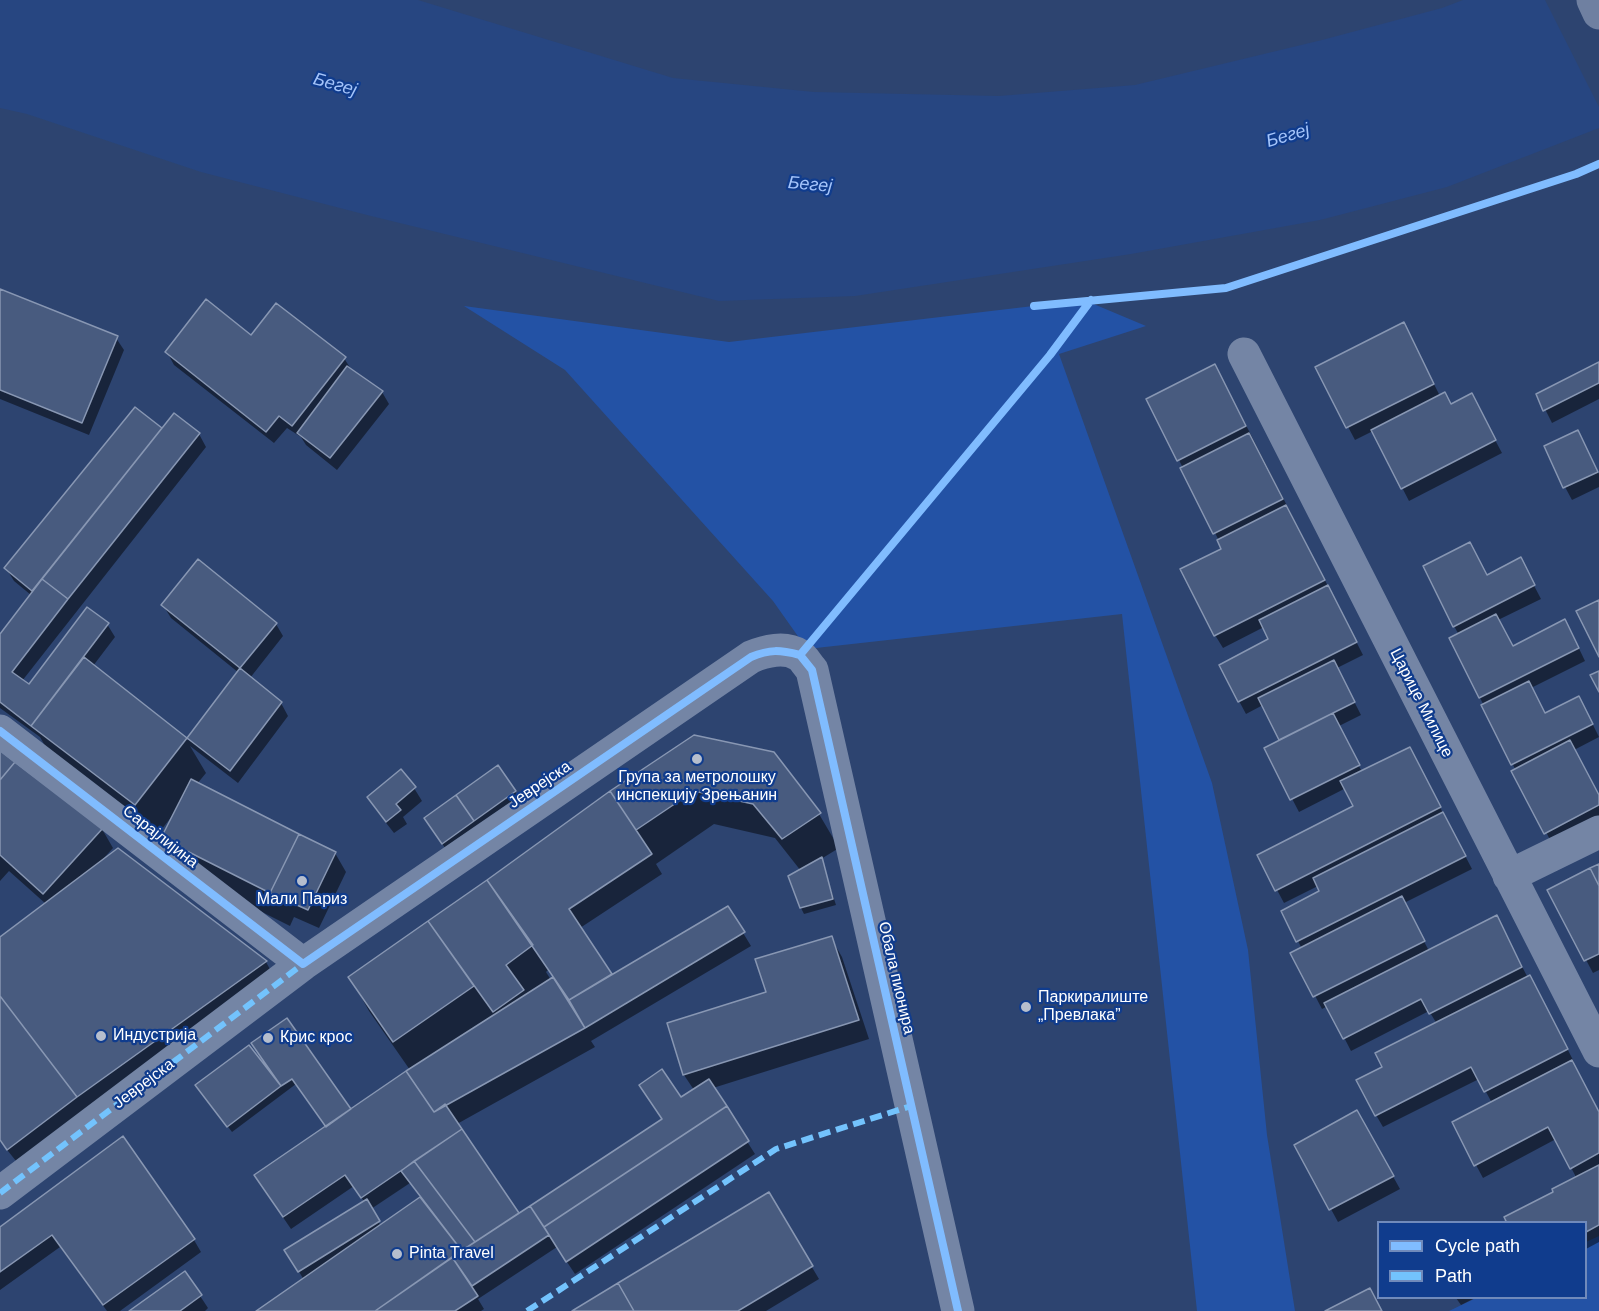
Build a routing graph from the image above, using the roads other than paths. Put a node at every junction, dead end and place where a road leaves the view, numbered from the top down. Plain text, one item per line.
1 (1593, 0) edge
2 (1599, 13) edge
3 (1244, 354) dead end
4 (800, 655) joint
5 (0, 731) edge
6 (1599, 832) edge
7 (1509, 876) junction
8 (303, 964) junction
9 (1599, 1051) edge
10 (0, 1193) edge
11 (958, 1311) edge

1 - 2 street
3 - 7 street, Царице Милице
4 - 8 street, Јеврејска
4 - 11 street, Обала пионира
5 - 8 street, Сарајлијина
6 - 7 street
7 - 9 street, Царице Милице
8 - 10 street, Јеврејска

